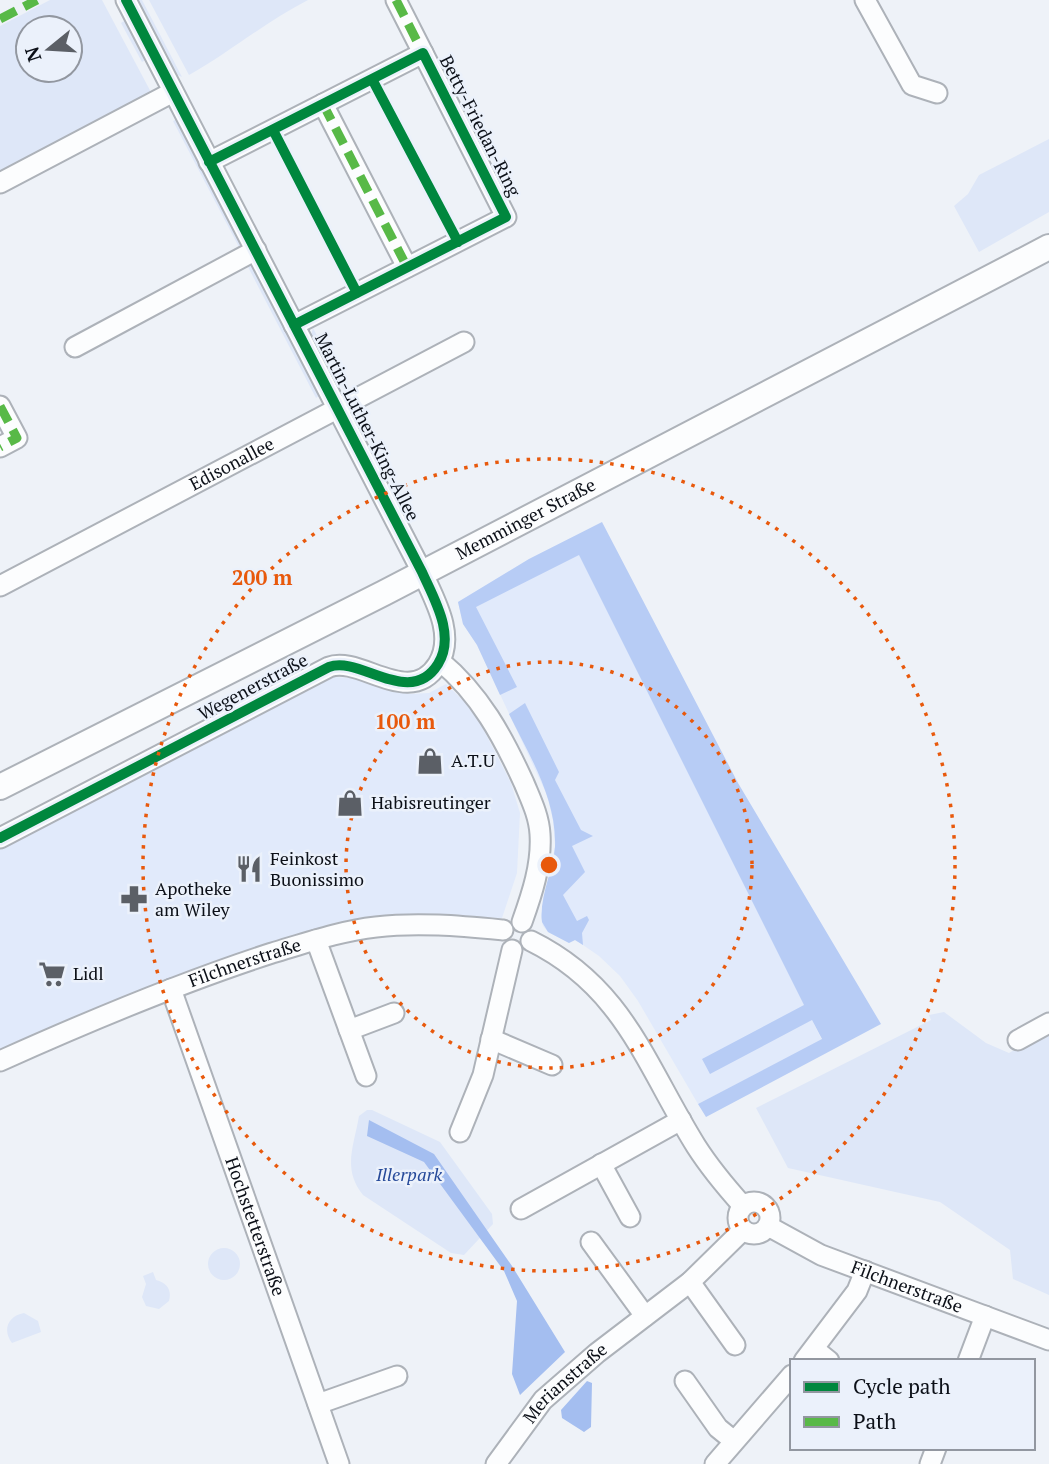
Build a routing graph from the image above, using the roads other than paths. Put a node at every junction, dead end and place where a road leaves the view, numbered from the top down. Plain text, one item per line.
1 (126, 0) edge
2 (396, 0) edge
3 (865, 0) edge
4 (423, 53) junction
5 (173, 92) junction
6 (937, 93) dead end
7 (323, 104) junction
8 (209, 162) junction
9 (0, 183) edge
10 (1049, 247) edge
11 (256, 250) junction
12 (407, 267) junction
13 (295, 325) junction
14 (464, 342) dead end
15 (75, 347) dead end
16 (0, 406) edge
17 (339, 410) junction
18 (0, 447) edge
19 (422, 572) junction
20 (0, 586) edge
21 (438, 665) junction
22 (0, 787) edge
23 (0, 838) edge
24 (512, 926) junction
25 (316, 940) junction
26 (531, 941) junction
27 (512, 950) junction
28 (171, 989) junction
29 (394, 1013) dead end
30 (1049, 1023) edge
31 (349, 1030) junction
32 (491, 1039) junction
33 (1018, 1040) dead end
34 (0, 1061) edge
35 (552, 1065) dead end
36 (366, 1076) dead end
37 (681, 1120) junction
38 (460, 1132) dead end
39 (601, 1164) junction
40 (743, 1206) junction
41 (521, 1209) dead end
42 (630, 1217) dead end
43 (768, 1226) junction
44 (743, 1230) junction
45 (591, 1242) dead end
46 (864, 1272) junction
47 (690, 1282) junction
48 (985, 1315) junction
49 (645, 1316) junction
50 (1049, 1340) edge
51 (735, 1345) dead end
52 (816, 1357) edge
53 (969, 1359) edge
54 (397, 1376) dead end
55 (790, 1376) edge
56 (685, 1381) dead end
57 (318, 1404) junction
58 (734, 1441) junction
59 (339, 1464) edge
60 (496, 1464) edge
61 (715, 1464) edge

1 - 5 street, Martin-Luther-King-Allee
2 - 4 street, Betty-Friedan-Ring
3 - 6 street
4 - 7 street, Betty-Friedan-Ring
4 - 12 street, Betty-Friedan-Ring
5 - 8 street, Martin-Luther-King-Allee
5 - 9 street
7 - 8 street, Betty-Friedan-Ring
7 - 12 street
8 - 11 street, Martin-Luther-King-Allee
10 - 19 main road, Memminger Straße
11 - 13 street, Martin-Luther-King-Allee
11 - 15 street
12 - 13 street, Betty-Friedan-Ring
13 - 17 street, Martin-Luther-King-Allee
14 - 17 street, Edisonallee
16 - 18 street
17 - 19 street, Martin-Luther-King-Allee
17 - 20 street, Edisonallee
19 - 21 street
19 - 22 main road, Memminger Straße
21 - 23 street, Wegenerstraße
21 - 24 street
24 - 25 street, Filchnerstraße
24 - 26 street
24 - 27 street
25 - 28 street, Filchnerstraße
25 - 31 street
26 - 27 street
26 - 37 street, Filchnerstraße
27 - 32 street
28 - 34 street, Filchnerstraße
28 - 57 street, Hochstetterstraße
29 - 31 street
30 - 33 street
31 - 36 street
32 - 35 street
32 - 38 street
37 - 39 street
37 - 40 street, Filchnerstraße
39 - 41 street
39 - 42 street
40 - 43 street, Filchnerstraße
40 - 44 street
43 - 44 street
43 - 46 street, Filchnerstraße
44 - 47 street, Merianstraße
45 - 49 street
46 - 48 street, Filchnerstraße
46 - 52 street
47 - 49 street, Merianstraße
47 - 51 street
48 - 50 street, Filchnerstraße
48 - 53 street
49 - 60 street, Merianstraße
54 - 57 street
55 - 58 street
56 - 58 street
57 - 59 street, Hochstetterstraße
58 - 61 street

